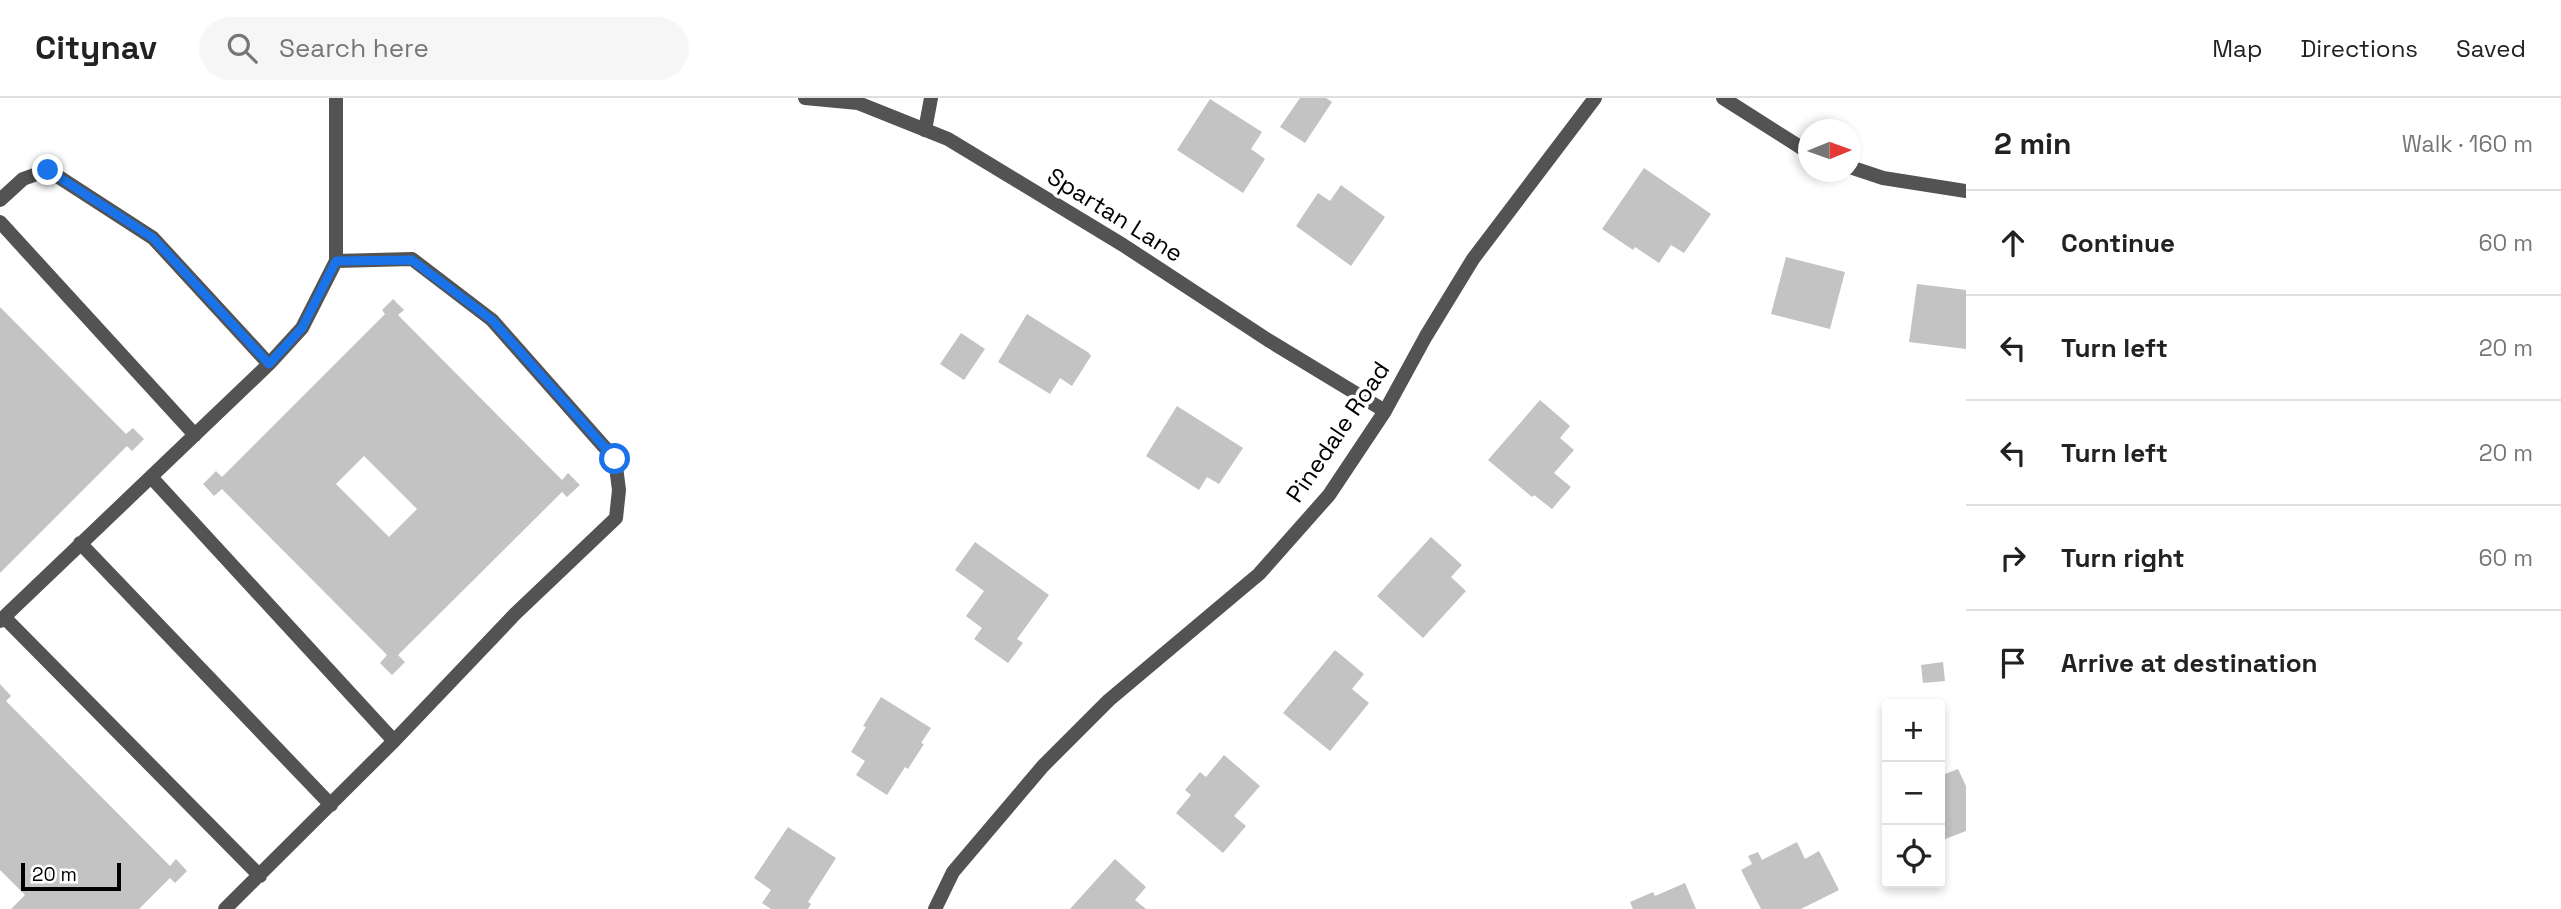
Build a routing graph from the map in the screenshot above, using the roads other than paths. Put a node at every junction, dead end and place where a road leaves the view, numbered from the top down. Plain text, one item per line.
1 (336, 98) edge
2 (805, 98) edge
3 (931, 98) edge
4 (1595, 98) edge
5 (1723, 98) edge
6 (925, 130) junction
7 (1798, 146) edge
8 (1861, 171) edge
9 (1966, 191) edge
10 (0, 200) edge
11 (0, 222) edge
12 (336, 261) junction
13 (269, 364) junction
14 (1385, 411) junction
15 (195, 435) junction
16 (151, 477) junction
17 (80, 543) junction
18 (2, 619) edge
19 (394, 741) junction
20 (331, 805) junction
21 (260, 876) junction
22 (225, 909) edge
23 (935, 909) edge

1 - 12 street
2 - 6 street, Spartan Lane
3 - 6 street
4 - 14 street, Pinedale Road
5 - 7 street
6 - 14 street, Spartan Lane
8 - 9 street
10 - 13 street
11 - 15 street
12 - 13 street
12 - 19 street
13 - 15 street
14 - 23 street, Pinedale Road
15 - 16 street
16 - 17 street
16 - 19 street
17 - 18 street
17 - 20 street
18 - 21 street
19 - 20 street
20 - 21 street
21 - 22 street

